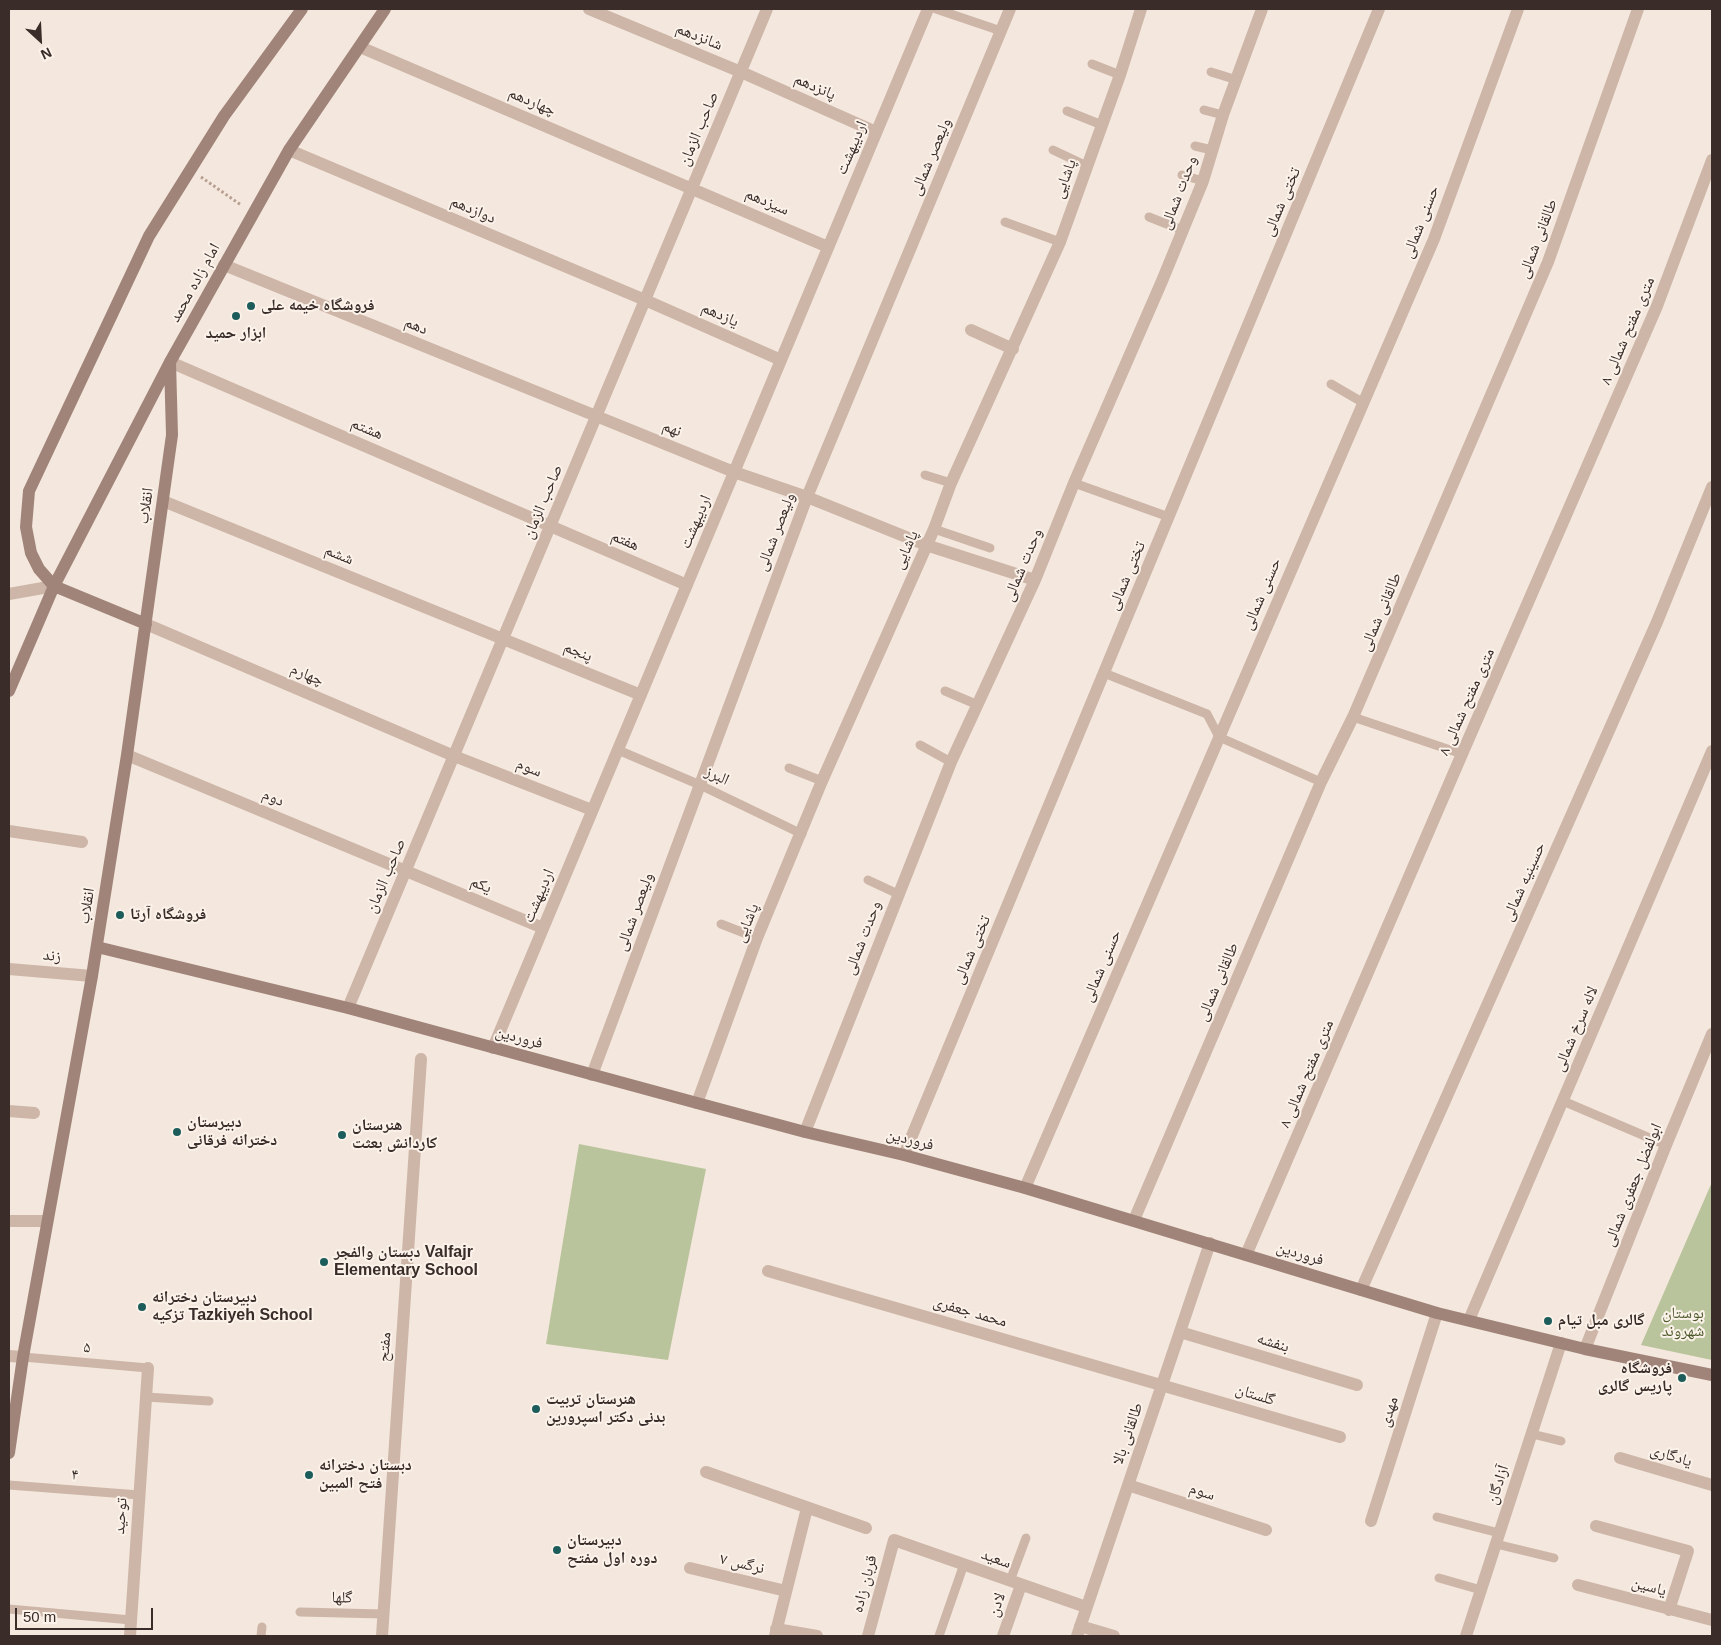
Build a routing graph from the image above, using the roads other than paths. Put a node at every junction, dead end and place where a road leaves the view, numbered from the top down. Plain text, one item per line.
1 (302, 9) edge
2 (385, 9) edge
3 (589, 9) edge
4 (767, 9) edge
5 (928, 9) edge
6 (936, 9) edge
7 (1010, 9) edge
8 (1141, 9) edge
9 (1262, 9) edge
10 (1379, 9) edge
11 (1518, 9) edge
12 (1638, 9) edge
13 (1001, 31) junction
14 (360, 46) junction
15 (1092, 64) dead end
16 (741, 72) junction
17 (1211, 72) dead end
18 (1120, 75) junction
19 (1237, 80) junction
20 (1204, 110) dead end
21 (1067, 111) dead end
22 (1223, 115) junction
23 (1102, 125) junction
24 (876, 132) junction
25 (1195, 146) dead end
26 (289, 150) junction
27 (1053, 150) dead end
28 (1212, 150) junction
29 (1712, 160) edge
30 (1088, 166) junction
31 (1182, 176) dead end
32 (1203, 181) junction
33 (692, 188) junction
34 (1149, 216) dead end
35 (1005, 222) dead end
36 (1182, 230) junction
37 (1060, 242) junction
38 (828, 247) junction
39 (224, 266) junction
40 (645, 300) junction
41 (971, 330) dead end
42 (1013, 348) junction
43 (781, 360) junction
44 (170, 362) junction
45 (1331, 384) dead end
46 (1362, 402) junction
47 (597, 416) junction
48 (734, 472) junction
49 (926, 475) dead end
50 (952, 483) junction
51 (1074, 483) junction
52 (1712, 486) edge
53 (807, 497) junction
54 (163, 501) junction
55 (1168, 518) junction
56 (550, 526) junction
57 (934, 529) junction
58 (926, 545) junction
59 (990, 548) dead end
60 (1036, 580) junction
61 (687, 585) junction
62 (54, 586) junction
63 (9, 594) edge
64 (146, 624) junction
65 (503, 639) junction
66 (1104, 673) junction
67 (9, 691) edge
68 (945, 691) dead end
69 (641, 695) junction
70 (978, 705) junction
71 (1353, 717) junction
72 (1219, 737) junction
73 (920, 746) dead end
74 (618, 750) junction
75 (1712, 751) edge
76 (1462, 754) junction
77 (127, 755) junction
78 (454, 756) junction
79 (951, 762) junction
80 (789, 768) dead end
81 (822, 781) junction
82 (1321, 782) junction
83 (700, 785) junction
84 (592, 810) junction
85 (9, 831) edge
86 (802, 834) junction
87 (82, 842) dead end
88 (406, 871) junction
89 (868, 880) dead end
90 (898, 894) junction
91 (721, 924) dead end
92 (543, 928) junction
93 (757, 938) junction
94 (97, 947) junction
95 (9, 969) edge
96 (92, 976) junction
97 (348, 1008) junction
98 (1712, 1034) edge
99 (493, 1048) junction
100 (421, 1059) dead end
101 (592, 1075) junction
102 (1563, 1101) junction
103 (698, 1104) junction
104 (9, 1111) edge
105 (34, 1113) dead end
106 (805, 1132) junction
107 (1666, 1145) junction
108 (904, 1155) junction
109 (1025, 1188) junction
110 (9, 1220) edge
111 (1134, 1220) junction
112 (47, 1222) junction
113 (1210, 1243) junction
114 (1246, 1255) junction
115 (768, 1271) dead end
116 (1361, 1290) junction
117 (1438, 1313) junction
118 (1468, 1320) junction
119 (1180, 1332) junction
120 (1561, 1343) junction
121 (1585, 1349) junction
122 (9, 1356) edge
123 (23, 1357) junction
124 (148, 1368) joint
125 (1712, 1375) edge
126 (1162, 1384) junction
127 (1357, 1385) dead end
128 (146, 1398) junction
129 (209, 1401) dead end
130 (1532, 1434) junction
131 (1340, 1437) dead end
132 (1561, 1441) dead end
133 (9, 1453) edge
134 (1620, 1458) dead end
135 (706, 1472) dead end
136 (9, 1485) edge
137 (1128, 1485) junction
138 (1712, 1485) edge
139 (139, 1496) junction
140 (806, 1508) junction
141 (1437, 1517) dead end
142 (1371, 1521) dead end
143 (1596, 1526) dead end
144 (866, 1528) dead end
145 (1266, 1530) dead end
146 (1026, 1538) dead end
147 (1498, 1538) junction
148 (894, 1540) joint
149 (1554, 1558) dead end
150 (964, 1564) junction
151 (690, 1568) dead end
152 (1439, 1578) dead end
153 (1016, 1583) junction
154 (1578, 1585) dead end
155 (1481, 1590) junction
156 (786, 1591) junction
157 (1086, 1607) junction
158 (9, 1609) edge
159 (1669, 1610) junction
160 (300, 1612) dead end
161 (383, 1614) junction
162 (131, 1620) junction
163 (1712, 1620) edge
164 (1078, 1631) edge
165 (776, 1632) edge
166 (130, 1636) edge
167 (382, 1636) edge
168 (817, 1636) edge
169 (868, 1636) edge
170 (939, 1636) edge
171 (1003, 1636) edge
172 (1114, 1636) edge
173 (1466, 1636) edge

1 - 62 street
2 - 14 street, امام زاده محمد
3 - 16 street, شانزدهم
4 - 16 street, صاحب الزمان
5 - 24 street, اردیبهشت
6 - 13 lane
7 - 13 street, ولیعصر شمالی
8 - 18 street, پاشایی
9 - 19 street, وحدت شمالی
10 - 55 street, تختی شمالی
11 - 46 street, حسنی شمالی
12 - 71 street, طالقانی شمالی
13 - 53 street, ولیعصر شمالی
14 - 26 street, امام زاده محمد
14 - 33 street, چهاردهم
15 - 18 lane
16 - 24 street, پانزدهم
16 - 33 street, صاحب الزمان
17 - 19 lane
18 - 23 street, پاشایی
19 - 22 street, وحدت شمالی
20 - 22 lane
21 - 23 lane
22 - 28 street, وحدت شمالی
23 - 30 street, پاشایی
24 - 38 street, اردیبهشت
25 - 28 lane
26 - 39 street, امام زاده محمد
26 - 40 street, دوازدهم
27 - 30 lane
28 - 32 street, وحدت شمالی
29 - 76 street, ۸ متری مفتح شمالی
30 - 37 street, پاشایی
31 - 32 lane
32 - 36 street, وحدت شمالی
33 - 38 street, سیزدهم
33 - 40 street, صاحب الزمان
34 - 36 lane
35 - 37 lane
36 - 51 street, وحدت شمالی
37 - 42 street, پاشایی
38 - 43 street, اردیبهشت
39 - 44 street, امام زاده محمد
39 - 47 street, دهم
40 - 43 street, یازدهم
40 - 47 street, صاحب الزمان
41 - 42 street
42 - 50 street, پاشایی
43 - 48 street, اردیبهشت
44 - 54 street, انقلاب
44 - 56 street, هشتم
44 - 62 street, امام زاده محمد
45 - 46 lane
46 - 72 street, حسنی شمالی
47 - 48 street, نهم
47 - 56 street, صاحب الزمان
48 - 53 street, نهم
48 - 61 street, اردیبهشت
49 - 50 lane
50 - 57 street, پاشایی
51 - 55 lane
51 - 60 street, وحدت شمالی
52 - 116 street, حسینیه شمالی
53 - 58 street, نهم
53 - 83 street, ولیعصر شمالی
54 - 64 street, انقلاب
54 - 65 street, ششم
55 - 66 street, تختی شمالی
56 - 61 street, هفتم
56 - 65 street, صاحب الزمان
57 - 58 street, پاشایی
57 - 59 lane
58 - 60 street, نهم
58 - 81 street, پاشایی
60 - 70 street, وحدت شمالی
61 - 69 street, اردیبهشت
62 - 63 street
62 - 64 street
62 - 67 street, امام زاده محمد
64 - 77 street, انقلاب
64 - 78 street, چهارم
65 - 69 street, پنجم
65 - 78 street, صاحب الزمان
66 - 72 lane
66 - 108 street, تختی شمالی
68 - 70 lane
69 - 74 street, اردیبهشت
70 - 79 street, وحدت شمالی
71 - 76 lane
71 - 82 street, طالقانی شمالی
72 - 82 lane
72 - 109 street, حسنی شمالی
73 - 79 lane
74 - 83 lane, البرز
74 - 84 street, اردیبهشت
75 - 102 street, لاله سرخ شمالی
76 - 114 street, ۸ متری مفتح شمالی
77 - 88 street, دوم
77 - 94 street, انقلاب
78 - 84 street, سوم
78 - 88 street, صاحب الزمان
79 - 90 street, وحدت شمالی
80 - 81 lane
81 - 86 street, پاشایی
82 - 111 street, طالقانی شمالی
83 - 86 lane, البرز
83 - 101 street, ولیعصر شمالی
84 - 92 street, اردیبهشت
85 - 87 street
86 - 93 street, پاشایی
88 - 92 street, یکم
88 - 97 street, صاحب الزمان
89 - 90 lane
90 - 106 street, وحدت شمالی
91 - 93 lane
92 - 99 street, اردیبهشت
93 - 103 street, پاشایی
94 - 96 street, انقلاب
94 - 97 street, فروردین
95 - 96 street, زند
96 - 112 street, انقلاب
97 - 99 street, فروردین
98 - 107 street, ابولفضل جعفری شمالی
99 - 101 street, فروردین
100 - 161 street, مفتح
101 - 103 street, فروردین
102 - 107 lane
102 - 118 street, لاله سرخ شمالی
103 - 106 street, فروردین
104 - 105 street
106 - 108 street, فروردین
107 - 121 street, ابولفضل جعفری شمالی
108 - 109 street, فروردین
109 - 111 street, فروردین
110 - 112 street
111 - 113 street, فروردین
112 - 123 street, انقلاب
113 - 114 street, فروردین
113 - 119 street, طالقانی بالا
114 - 116 street, فروردین
115 - 126 street, محمد جعفری
116 - 117 street, فروردین
117 - 118 street, فروردین
117 - 142 street, مهدی
118 - 120 street, فروردین
119 - 126 street, طالقانی بالا
119 - 127 street, بنفشه
120 - 121 street, فروردین
120 - 130 street, آزادگان
121 - 125 street, فروردین
122 - 123 street
123 - 124 lane, ۵
123 - 133 street, انقلاب
124 - 128 street, توحید
126 - 131 street, گلستان
126 - 137 street, طالقانی بالا
128 - 129 lane
128 - 139 street, توحید
130 - 132 lane
130 - 147 street, آزادگان
134 - 138 street, یادگاری
135 - 140 street
136 - 139 lane, ۴
137 - 145 street, سوم
137 - 157 street, طالقانی بالا
139 - 162 street, توحید
140 - 144 street
140 - 156 street
141 - 147 lane
143 - 159 street
146 - 153 lane
147 - 149 lane
147 - 155 street, آزادگان
148 - 150 street, سعید
148 - 169 street, قربان زاده
150 - 153 street, سعید
150 - 170 lane
151 - 156 street, نرگس ۷
152 - 155 lane
153 - 157 street, سعید
153 - 171 street, لادن
154 - 159 street, یاسین
155 - 173 street, آزادگان
156 - 165 street
157 - 164 street, طالقانی بالا
158 - 162 lane
159 - 163 street, یاسین
160 - 161 lane, گلها
161 - 167 street, مفتح
162 - 166 street, توحید
164 - 172 street
165 - 168 street

